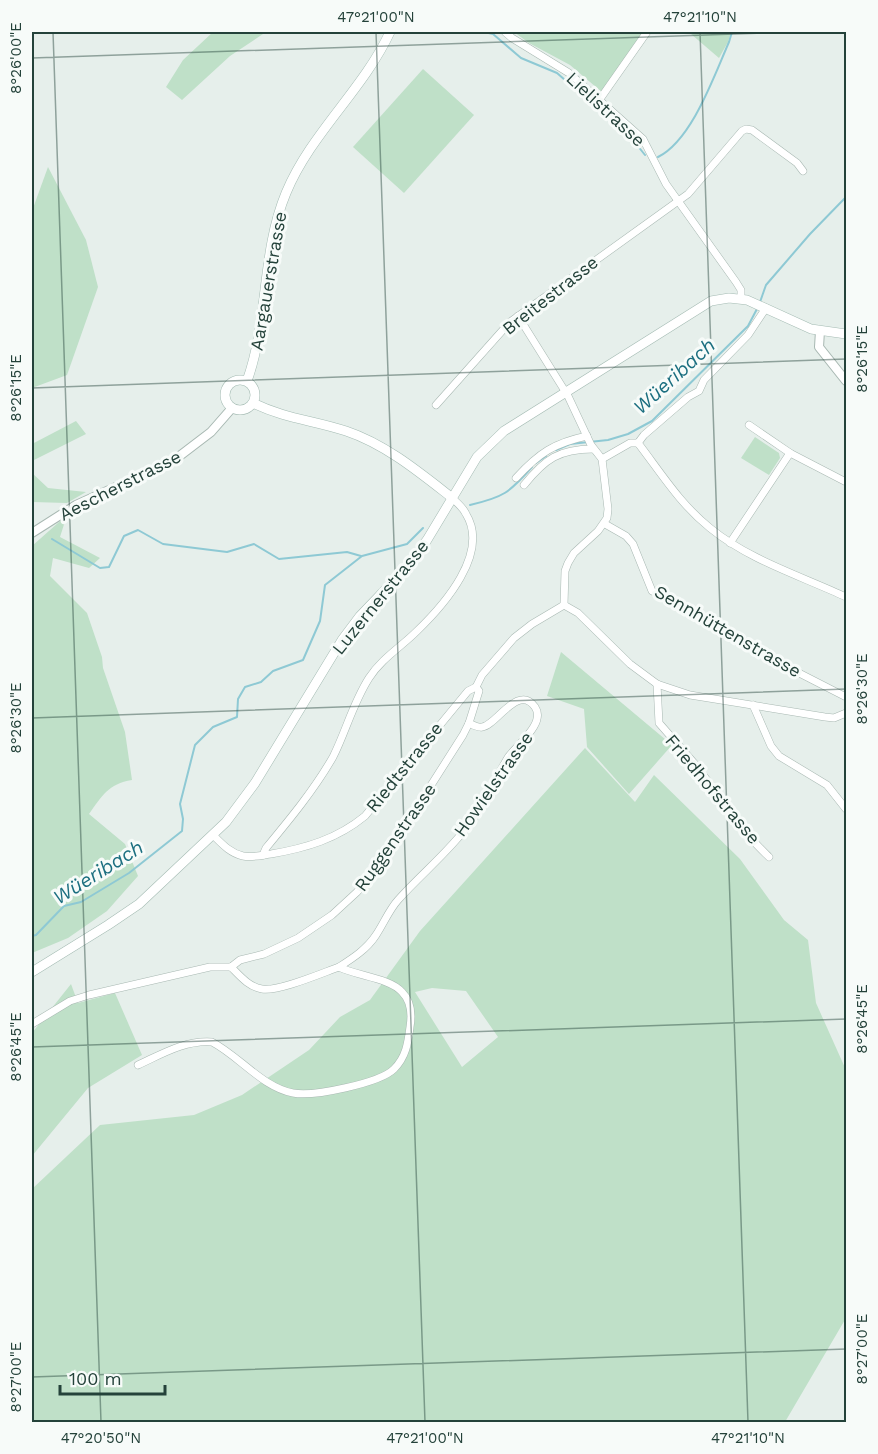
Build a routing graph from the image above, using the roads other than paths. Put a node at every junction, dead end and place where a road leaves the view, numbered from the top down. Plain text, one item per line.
1 (390, 32) edge
2 (505, 32) edge
3 (647, 32) edge
4 (600, 99) junction
5 (804, 171) dead end
6 (677, 201) junction
7 (741, 299) junction
8 (760, 305) junction
9 (518, 316) junction
10 (820, 331) junction
11 (846, 334) edge
12 (247, 381) junction
13 (846, 381) edge
14 (565, 391) junction
15 (253, 403) junction
16 (436, 405) dead end
17 (232, 408) junction
18 (749, 425) dead end
19 (590, 442) junction
20 (638, 443) junction
21 (790, 453) junction
22 (602, 459) junction
23 (516, 478) dead end
24 (846, 482) edge
25 (524, 485) dead end
26 (451, 497) junction
27 (605, 524) junction
28 (32, 533) edge
29 (730, 543) junction
30 (846, 597) edge
31 (564, 605) junction
32 (657, 684) junction
33 (477, 687) junction
34 (846, 697) edge
35 (753, 705) junction
36 (846, 712) edge
37 (469, 723) junction
38 (846, 809) edge
39 (213, 835) junction
40 (263, 855) junction
41 (770, 857) dead end
42 (231, 967) junction
43 (339, 967) junction
44 (32, 972) edge
45 (32, 1024) edge
46 (138, 1065) dead end

1 - 12 main road, Aargauerstrasse
2 - 4 street, Lielistrasse
3 - 4 street
4 - 6 street, Lielistrasse
5 - 6 street, Breitestrasse
6 - 7 street, Lielistrasse
6 - 9 street, Breitestrasse
7 - 8 main road
7 - 14 main road, Luzernerstrasse
8 - 10 main road
8 - 20 street
9 - 14 street
9 - 16 street, Breitestrasse
10 - 11 main road
10 - 13 street
12 - 15 main road
12 - 17 main road
14 - 19 street
14 - 26 main road, Luzernerstrasse
15 - 17 main road
15 - 26 main road
17 - 28 street, Aescherstrasse
18 - 21 street
19 - 22 street
19 - 23 street
19 - 25 street
20 - 22 street
20 - 29 street
21 - 24 street
21 - 29 street
22 - 27 street
26 - 39 main road, Luzernerstrasse
26 - 40 street
27 - 31 street
27 - 34 street, Sennhüttenstrasse
29 - 30 street
31 - 32 street
31 - 33 street, Riedtstrasse
32 - 35 street
32 - 41 street, Friedhofstrasse
33 - 37 street, Ruggenstrasse
33 - 40 street, Riedtstrasse
35 - 36 street
35 - 38 street
37 - 42 street, Ruggenstrasse
37 - 43 street, Howielstrasse
39 - 40 street, Riedtstrasse
39 - 44 main road, Luzernerstrasse
42 - 43 street
42 - 45 street, Ruggenstrasse
43 - 46 street

